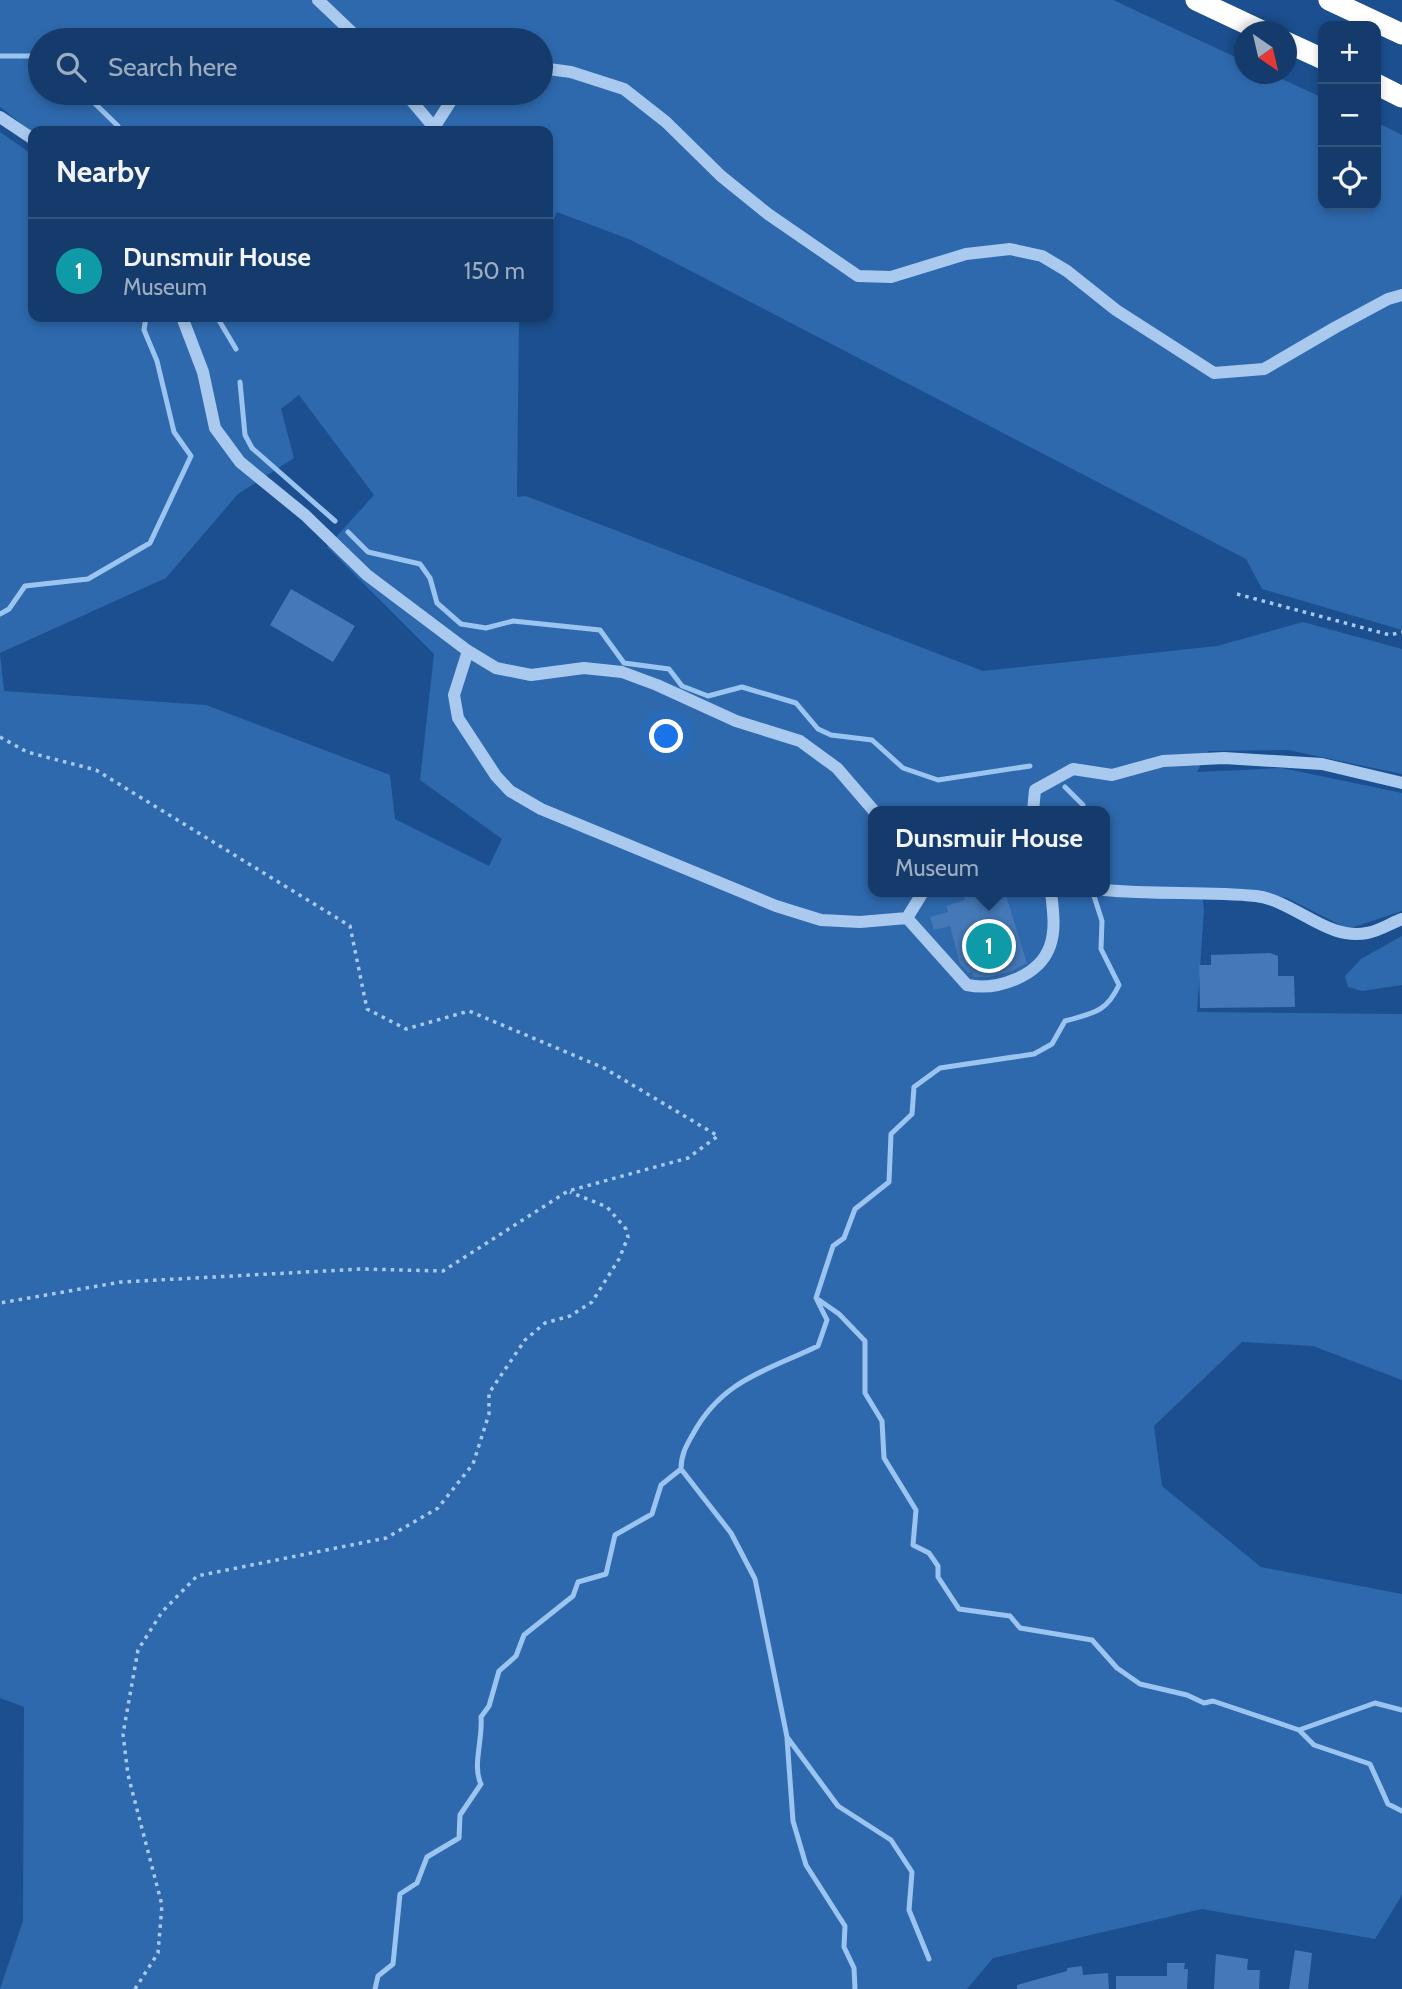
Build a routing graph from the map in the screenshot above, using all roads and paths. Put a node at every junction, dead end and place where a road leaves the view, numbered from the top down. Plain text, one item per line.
1 (318, 0) edge
2 (1196, 0) edge
3 (1329, 0) edge
4 (1241, 21) edge
5 (347, 28) edge
6 (1402, 34) edge
7 (1297, 47) edge
8 (1318, 57) edge
9 (553, 70) edge
10 (1381, 86) edge
11 (1402, 97) edge
12 (415, 105) edge
13 (449, 105) edge
14 (0, 117) edge
15 (433, 126) edge
16 (438, 126) edge
17 (28, 136) edge
18 (1402, 295) edge
19 (184, 322) edge
20 (1237, 594) dead end
21 (1401, 634) edge
22 (468, 651) junction
23 (0, 737) edge
24 (1402, 783) edge
25 (870, 806) edge
26 (1033, 806) edge
27 (1110, 891) edge
28 (920, 897) edge
29 (1051, 897) edge
30 (907, 918) junction
31 (1402, 919) edge
32 (568, 1191) junction
33 (0, 1303) edge
34 (135, 1989) edge

1 - 5 lane
2 - 4 highway
3 - 6 highway
7 - 8 highway
9 - 18 lane
10 - 11 highway
12 - 15 lane
13 - 16 lane
14 - 17 lane
19 - 22 lane
20 - 21 path
22 - 25 lane
22 - 30 lane
23 - 32 path
24 - 26 lane
27 - 31 lane
28 - 30 lane
29 - 30 lane
32 - 33 path
32 - 34 path

